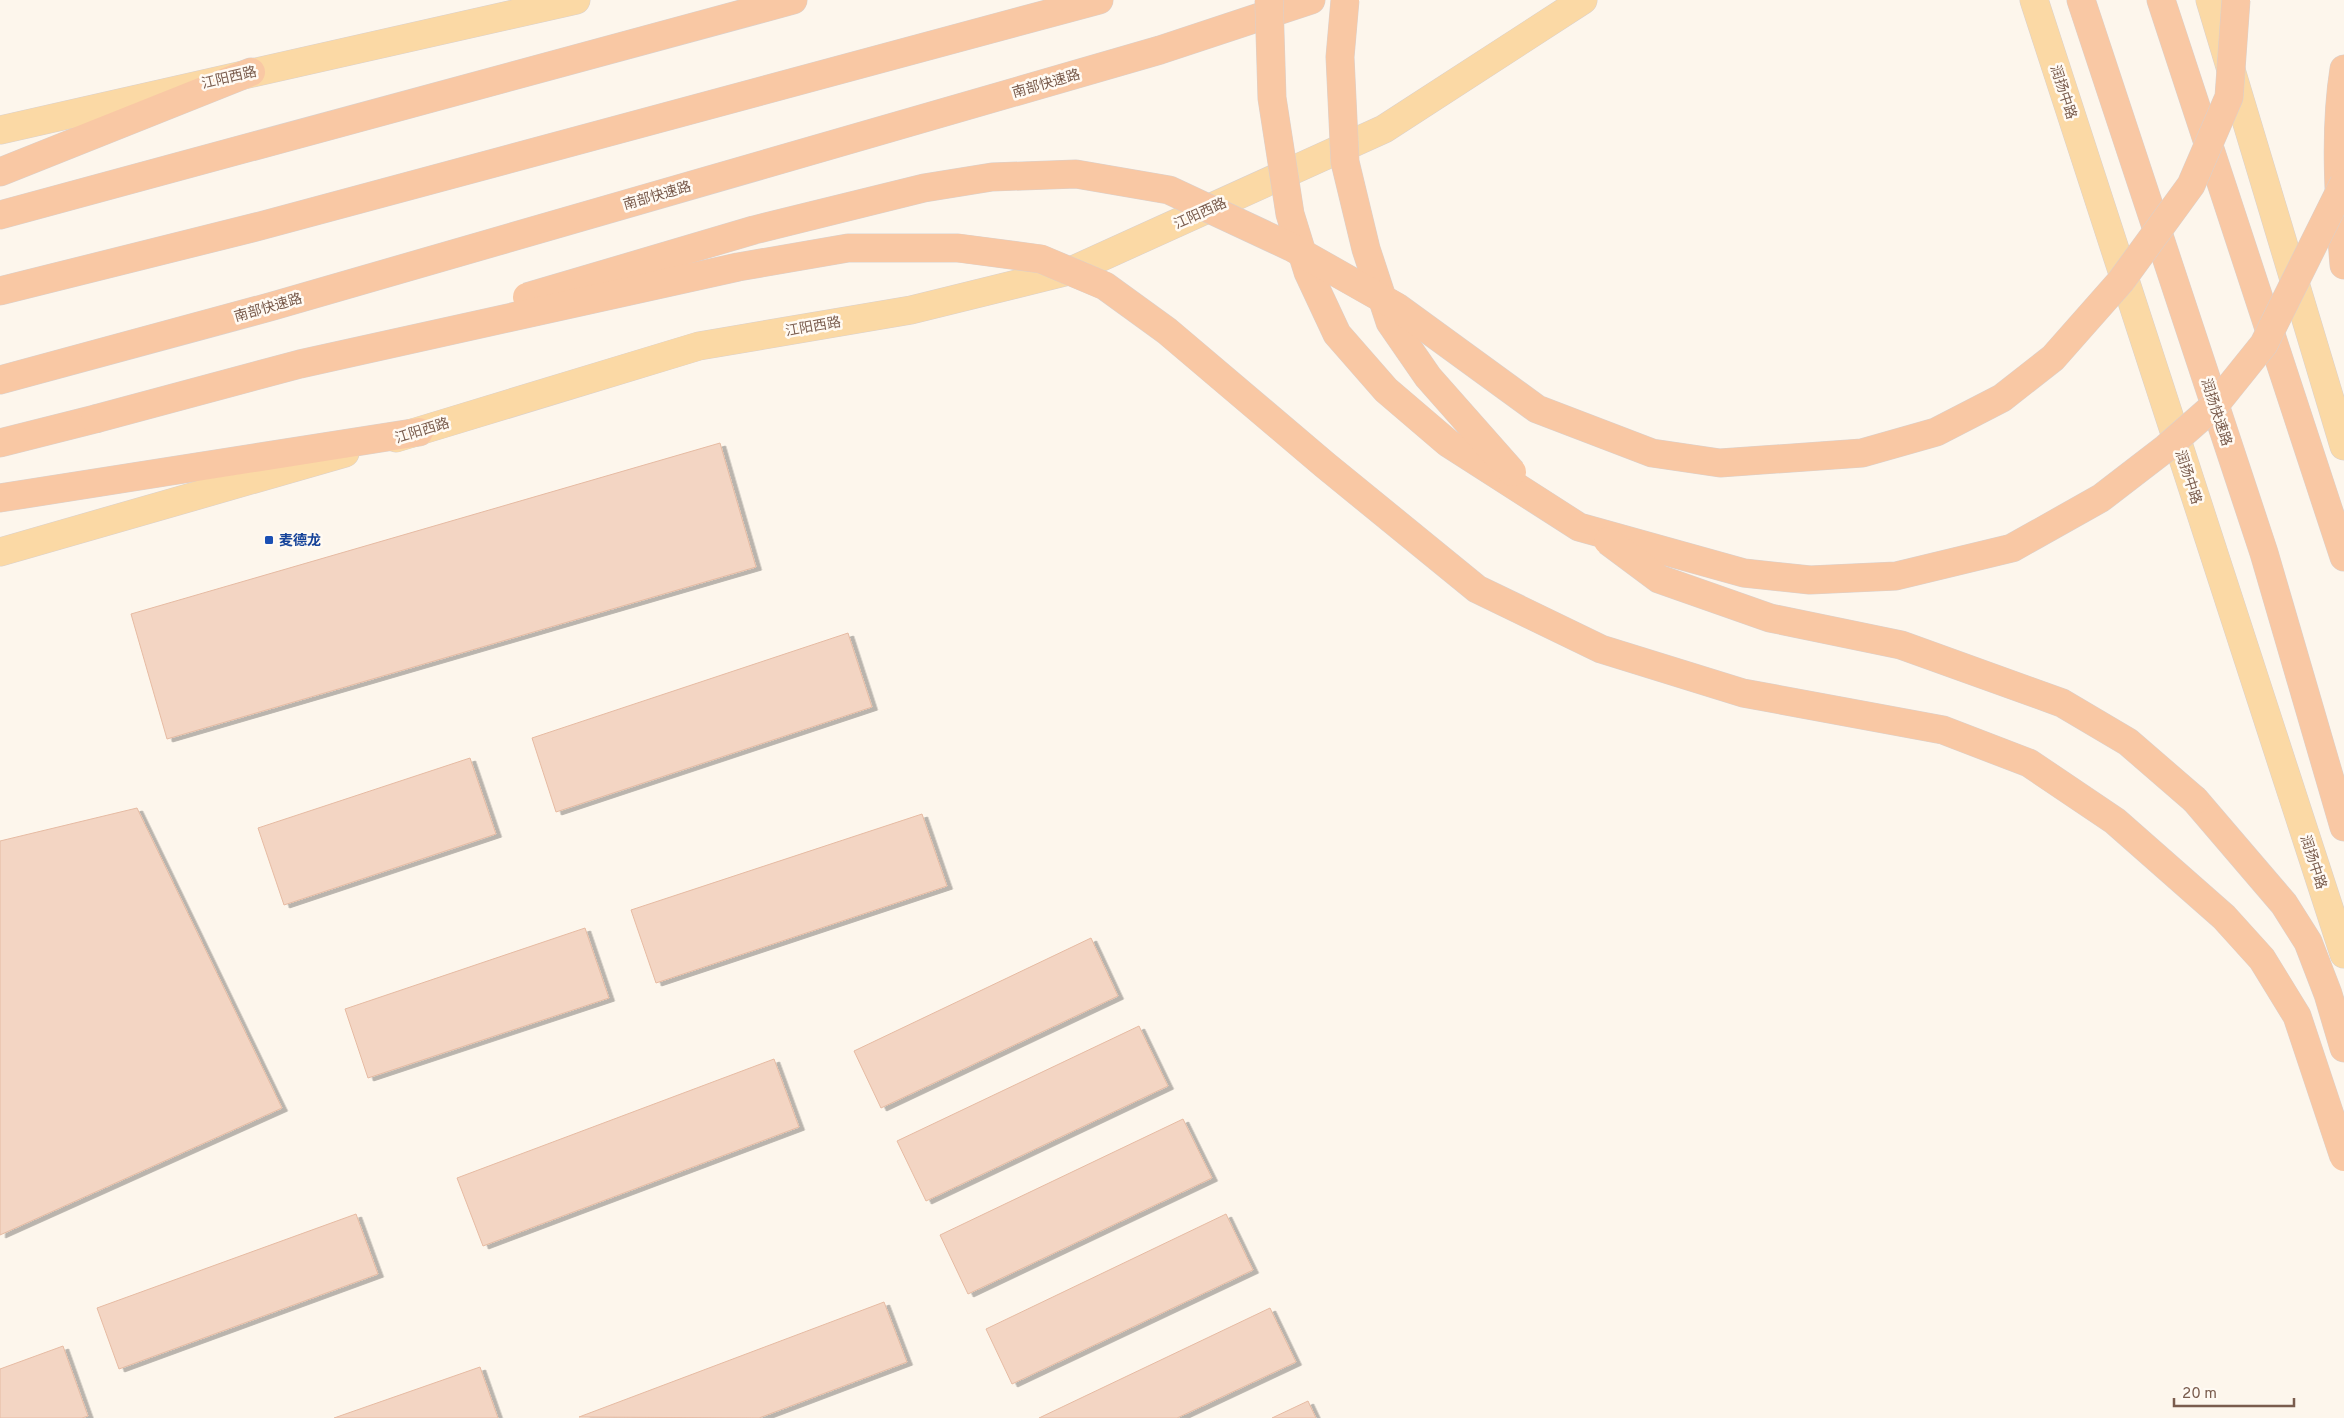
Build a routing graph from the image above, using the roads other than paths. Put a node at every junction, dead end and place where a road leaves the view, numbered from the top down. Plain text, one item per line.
1 (576, 0) edge
2 (793, 0) edge
3 (1099, 0) edge
4 (1269, 0) edge
5 (1311, 0) edge
6 (1345, 0) edge
7 (1583, 0) edge
8 (2034, 0) edge
9 (2082, 0) edge
10 (2162, 0) edge
11 (2210, 0) edge
12 (2236, 0) edge
13 (2344, 69) edge
14 (251, 72) junction
15 (0, 130) edge
16 (0, 172) edge
17 (2344, 183) edge
18 (0, 215) edge
19 (2344, 265) edge
20 (0, 290) edge
21 (300, 364) junction
22 (0, 380) edge
23 (419, 432) junction
24 (0, 443) edge
25 (2344, 446) edge
26 (0, 498) edge
27 (0, 552) edge
28 (2344, 557) edge
29 (2344, 827) edge
30 (2344, 954) edge
31 (2344, 1048) edge
32 (2344, 1158) edge

1 - 14 main road, 江阳西路
2 - 18 highway
3 - 20 highway
4 - 17 highway, bridge
5 - 22 highway, 南部快速路
6 - 31 highway, bridge
7 - 23 main road, 江阳西路
8 - 30 main road, 润扬中路
9 - 29 highway, 润扬快速路, bridge
10 - 28 highway, bridge
11 - 25 main road
12 - 21 highway, bridge
13 - 19 highway, bridge
14 - 15 main road, 江阳西路
14 - 16 highway
21 - 24 highway, bridge
21 - 32 highway, bridge
23 - 26 highway
23 - 27 main road, 江阳西路

